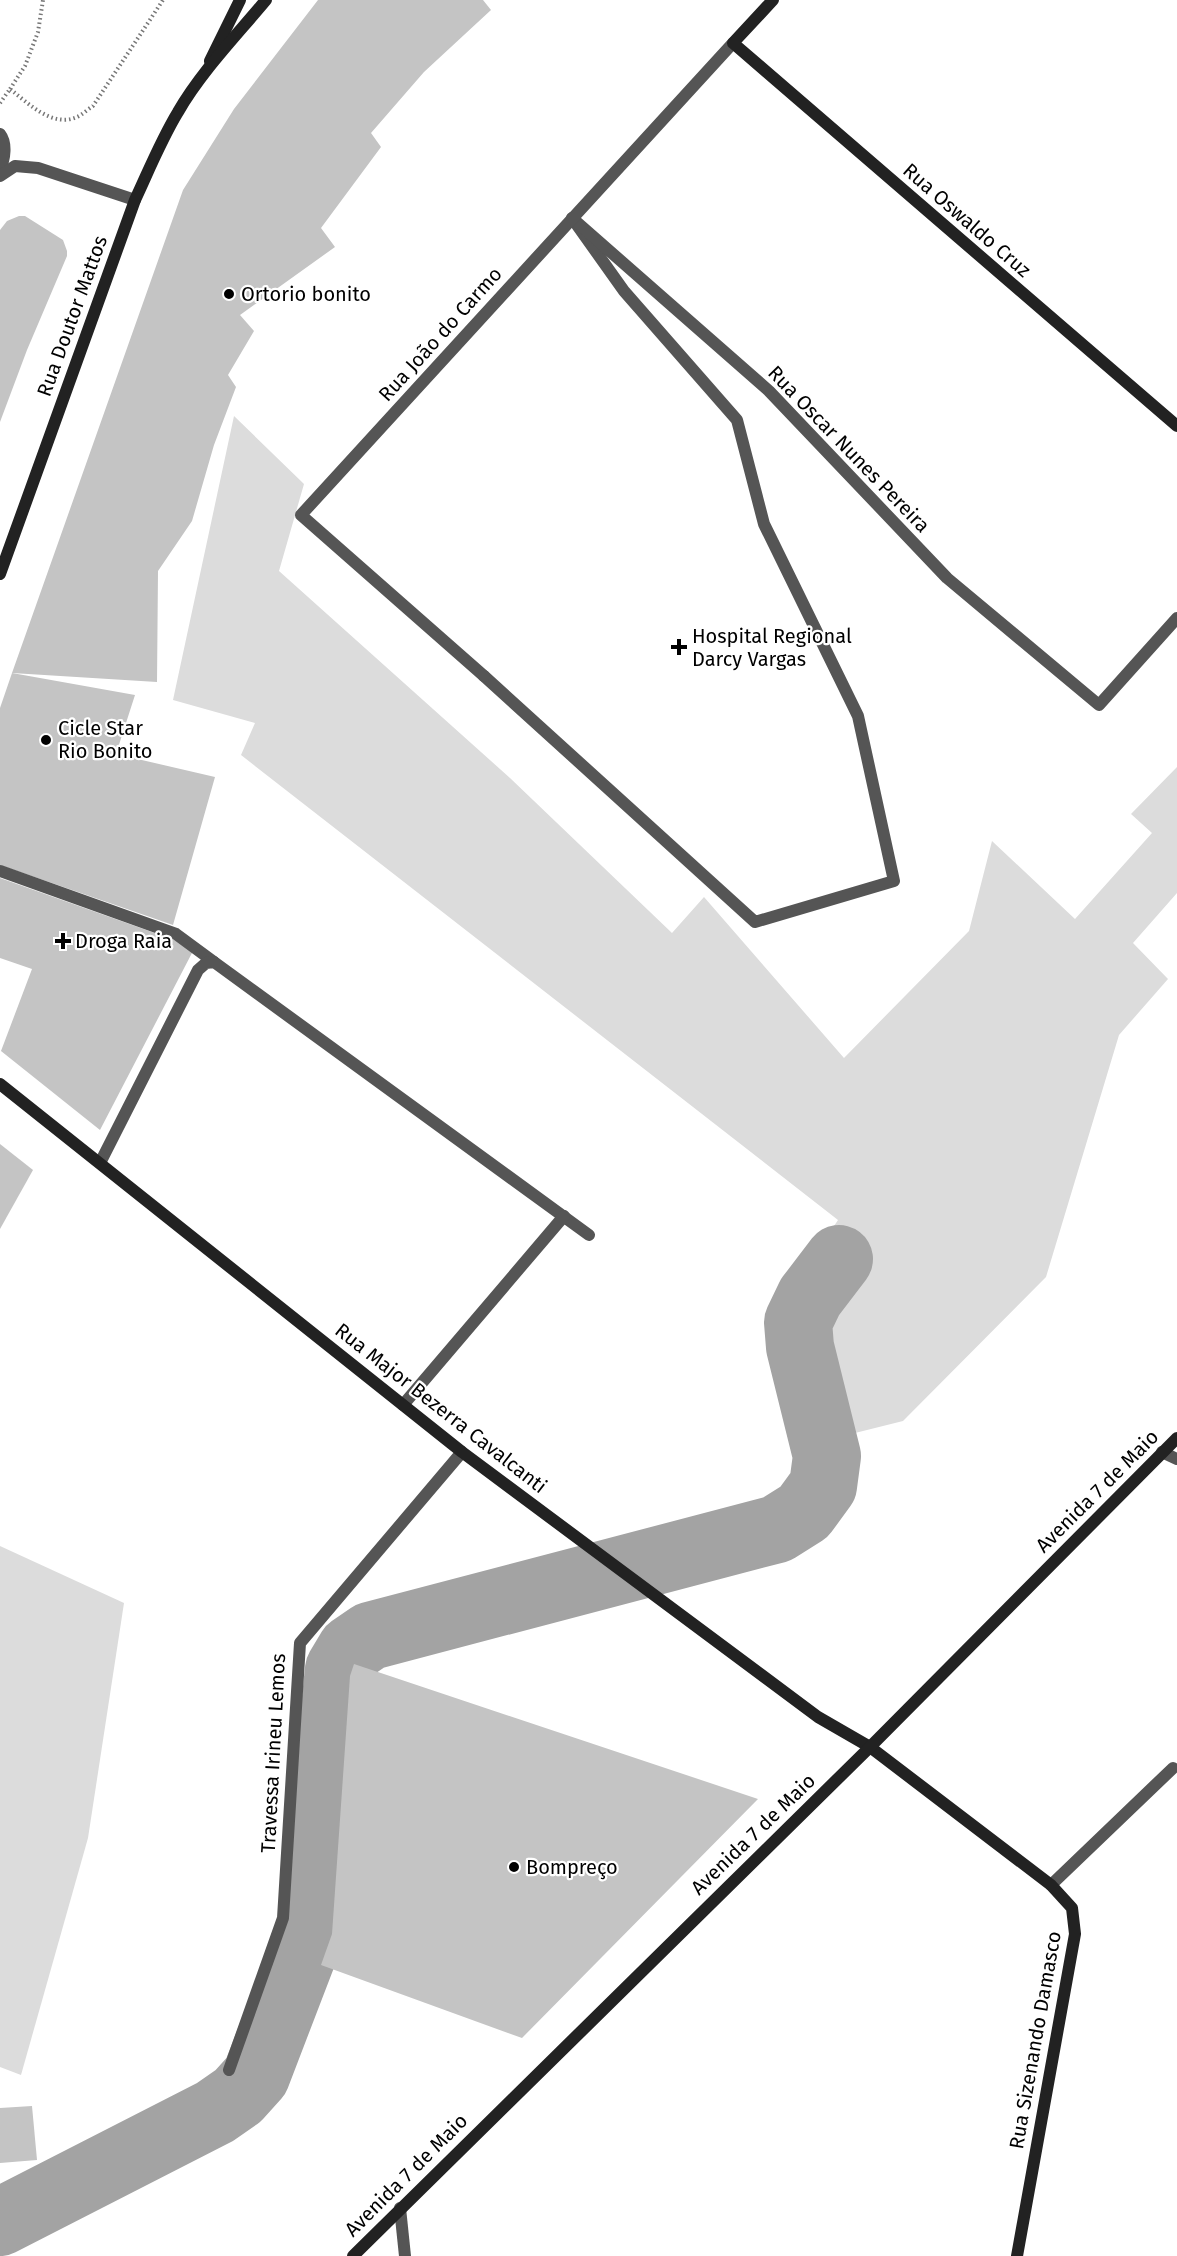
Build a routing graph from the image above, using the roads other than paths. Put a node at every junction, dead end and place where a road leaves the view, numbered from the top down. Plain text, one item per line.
1 (240, 0) edge
2 (266, 0) edge
3 (773, 0) edge
4 (732, 43) junction
5 (200, 81) junction
6 (0, 134) edge
7 (0, 169) edge
8 (0, 176) edge
9 (135, 200) junction
10 (572, 218) junction
11 (1177, 426) edge
12 (0, 574) edge
13 (1177, 618) edge
14 (0, 871) edge
15 (214, 962) junction
16 (0, 1084) edge
17 (100, 1163) junction
18 (564, 1216) junction
19 (589, 1235) dead end
20 (402, 1405) junction
21 (1177, 1438) edge
22 (462, 1452) junction
23 (1162, 1452) junction
24 (1177, 1459) edge
25 (870, 1747) junction
26 (1173, 1768) dead end
27 (1051, 1885) junction
28 (229, 2070) dead end
29 (400, 2208) junction
30 (353, 2256) edge
31 (405, 2256) edge
32 (1017, 2256) edge

1 - 5 main road, Rua Doutor Mattos
2 - 5 main road, Rua Doutor Mattos
3 - 4 main road, Rua João do Carmo
4 - 10 street, Rua João do Carmo
4 - 11 main road, Rua Oswaldo Cruz
5 - 9 main road, Rua Doutor Mattos
6 - 7 street
8 - 9 street
9 - 12 main road, Rua Doutor Mattos
10 - 10 street, Rua João do Carmo
10 - 13 street, Rua Oscar Nunes Pereira
14 - 15 street
15 - 17 street
15 - 18 street
16 - 17 main road, Rua Major Bezerra Cavalcanti
17 - 20 main road, Rua Major Bezerra Cavalcanti
18 - 19 street
18 - 20 street
20 - 22 main road, Rua Major Bezerra Cavalcanti
21 - 23 main road, Avenida 7 de Maio
22 - 25 main road, Rua Major Bezerra Cavalcanti
22 - 28 street, Travessa Irineu Lemos
23 - 24 street
23 - 25 main road, Avenida 7 de Maio
25 - 27 main road, Rua Sizenando Damasco
25 - 29 main road, Avenida 7 de Maio
26 - 27 street
27 - 32 main road, Rua Sizenando Damasco
29 - 30 main road, Avenida 7 de Maio
29 - 31 street

